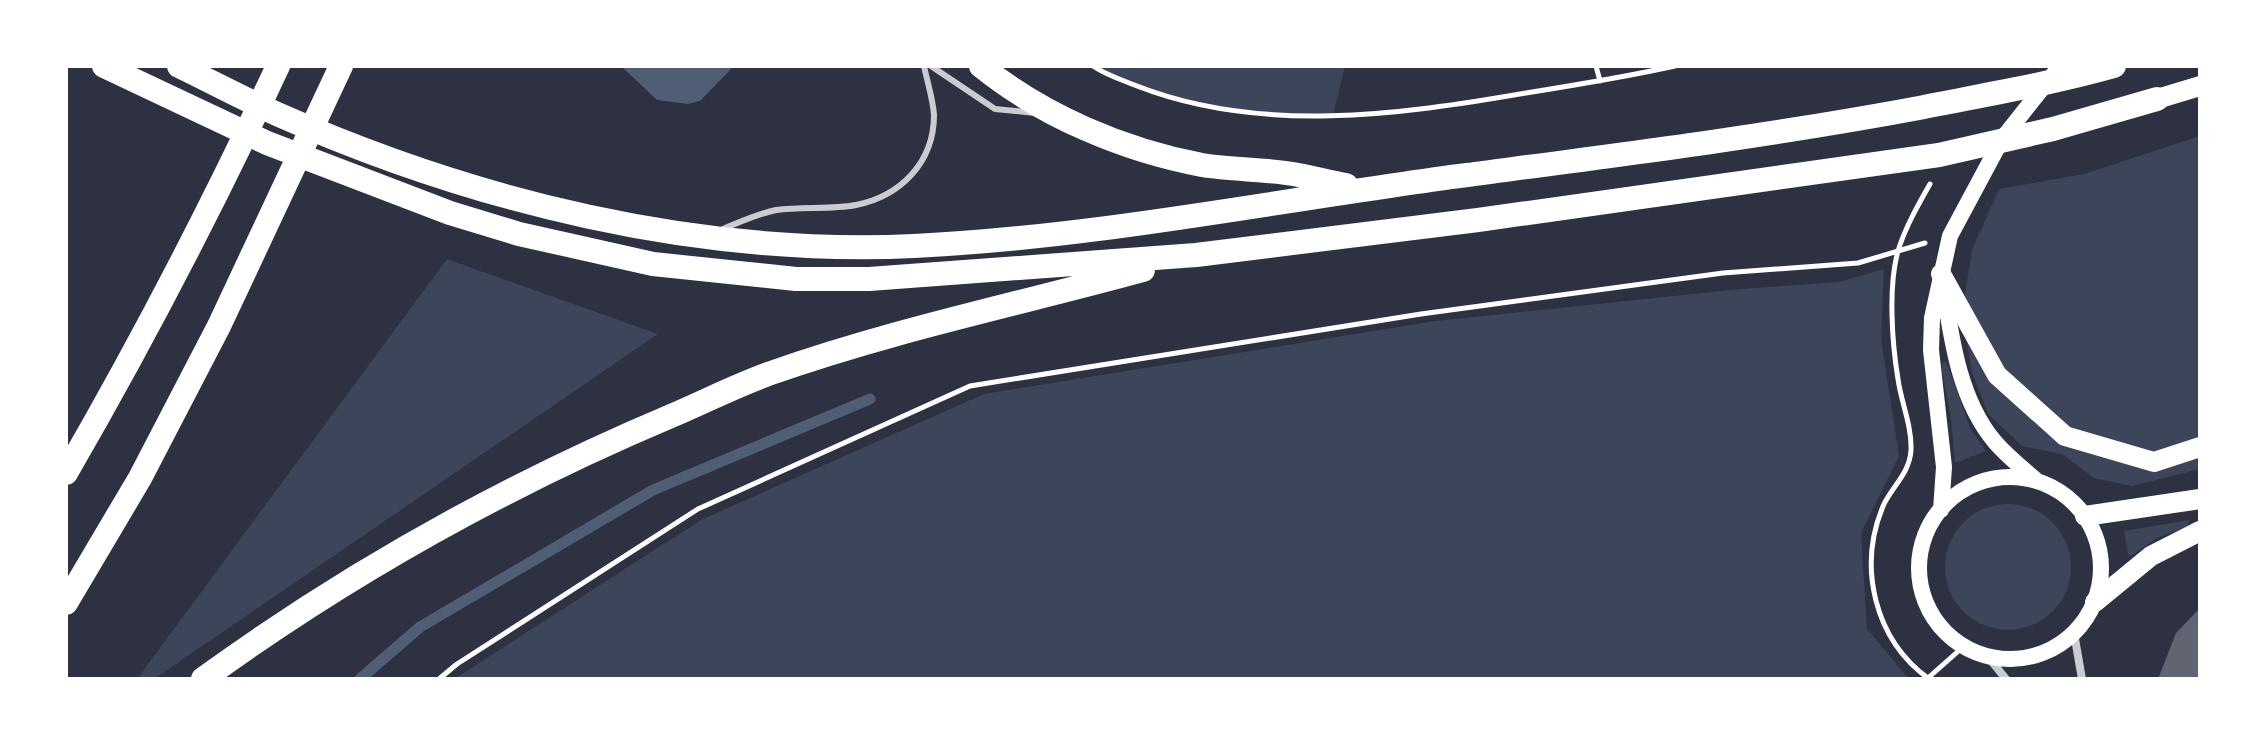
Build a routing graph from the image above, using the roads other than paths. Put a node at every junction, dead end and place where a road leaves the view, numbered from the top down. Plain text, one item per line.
1 (104, 66) edge
2 (179, 66) edge
3 (278, 66) edge
4 (341, 66) edge
5 (924, 66) edge
6 (931, 66) edge
7 (981, 66) edge
8 (2060, 66) edge
9 (2106, 68) edge
10 (2200, 86) edge
11 (2157, 99) joint
12 (1059, 116) junction
13 (1361, 189) junction
14 (702, 237) junction
15 (1196, 255) junction
16 (1941, 274) junction
17 (2200, 447) edge
18 (66, 473) edge
19 (2037, 480) junction
20 (2200, 499) edge
21 (1941, 510) junction
22 (2085, 516) junction
23 (2200, 531) edge
24 (2095, 602) junction
25 (66, 603) edge
26 (2074, 633) junction
27 (1988, 657) junction
28 (203, 679) edge
29 (2006, 679) edge
30 (2082, 679) edge

1 - 15 highway
2 - 14 highway
3 - 18 highway
4 - 25 highway
5 - 14 lane
6 - 12 lane
7 - 12 highway
8 - 16 main road
9 - 13 highway
10 - 11 main road
11 - 15 highway
12 - 13 highway
13 - 14 highway
15 - 28 highway
16 - 17 main road
16 - 19 main road
16 - 21 main road
19 - 21 main road
19 - 22 main road
20 - 22 main road
21 - 27 main road
22 - 24 main road
23 - 24 main road
24 - 26 main road
26 - 27 main road
26 - 30 street
27 - 29 street

